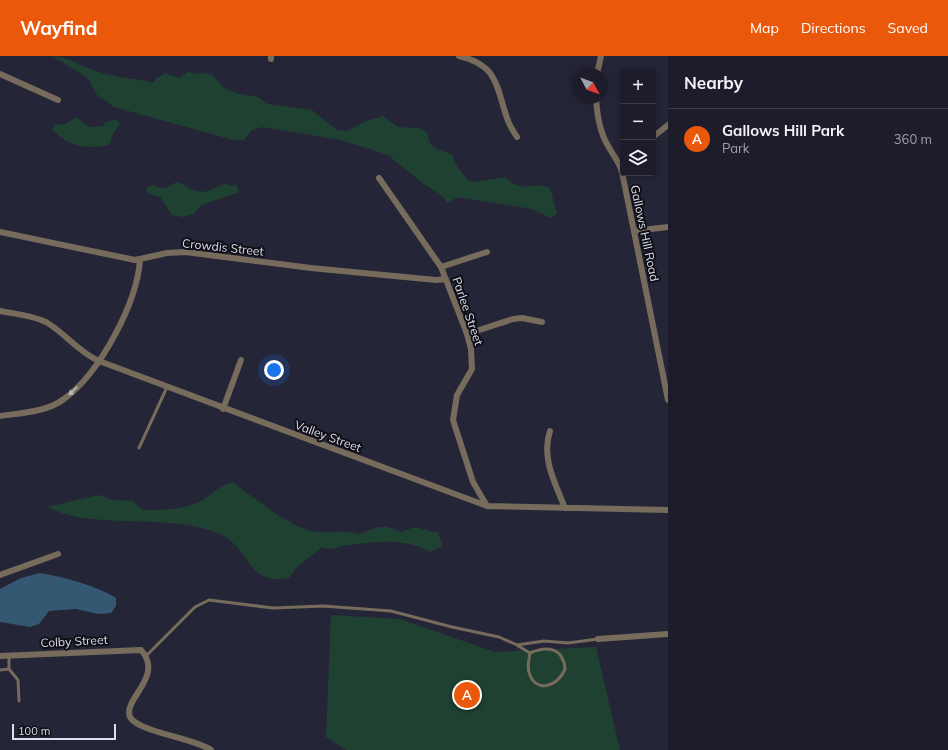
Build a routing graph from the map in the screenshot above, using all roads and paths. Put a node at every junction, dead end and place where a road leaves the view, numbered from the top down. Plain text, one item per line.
1 (460, 56) edge
2 (601, 56) edge
3 (598, 68) edge
4 (0, 74) edge
5 (58, 100) dead end
6 (597, 104) edge
7 (668, 125) edge
8 (656, 135) edge
9 (517, 137) dead end
10 (620, 162) edge
11 (623, 176) edge
12 (380, 178) dead end
13 (668, 227) edge
14 (634, 231) junction
15 (0, 232) edge
16 (487, 252) dead end
17 (140, 260) junction
18 (441, 267) junction
19 (446, 278) junction
20 (0, 312) edge
21 (542, 322) dead end
22 (467, 334) junction
23 (241, 360) dead end
24 (668, 360) edge
25 (99, 361) junction
26 (660, 362) junction
27 (167, 387) junction
28 (668, 400) edge
29 (223, 409) junction
30 (0, 416) edge
31 (550, 431) dead end
32 (139, 448) dead end
33 (487, 506) junction
34 (565, 508) junction
35 (668, 510) edge
36 (58, 554) dead end
37 (0, 575) edge
38 (668, 634) edge
39 (598, 639) joint
40 (517, 645) junction
41 (530, 653) junction
42 (9, 655) junction
43 (0, 656) edge
44 (146, 656) junction
45 (0, 670) edge
46 (9, 670) junction
47 (19, 701) dead end
48 (211, 750) edge

1 - 9 street
2 - 3 street
4 - 5 street
6 - 10 street, Gallows Hill Road
7 - 8 street
11 - 14 street, Gallows Hill Road
12 - 18 street, Parlee Street
13 - 14 street
14 - 26 street, Gallows Hill Road
15 - 17 street, Crowdis Street
16 - 18 street
17 - 19 street, Crowdis Street
17 - 25 street
18 - 19 street, Parlee Street
19 - 22 street, Parlee Street
20 - 25 street, Valley Street
21 - 22 street
22 - 33 street, Parlee Street
23 - 29 street
24 - 26 street
25 - 27 street, Valley Street
25 -> 30 street
26 - 28 street, Gallows Hill Road
27 - 29 street, Valley Street
27 - 32 lane
29 - 33 street, Valley Street
31 - 34 street
33 - 34 street, Valley Street
34 - 35 street, Valley Street
36 - 37 street
38 - 39 street
39 - 40 lane
40 - 41 lane
40 - 44 lane
41 - 41 lane
42 - 43 street, Colby Street
42 - 44 street, Colby Street
42 - 46 lane
44 - 48 street
45 - 46 lane
46 - 47 lane

